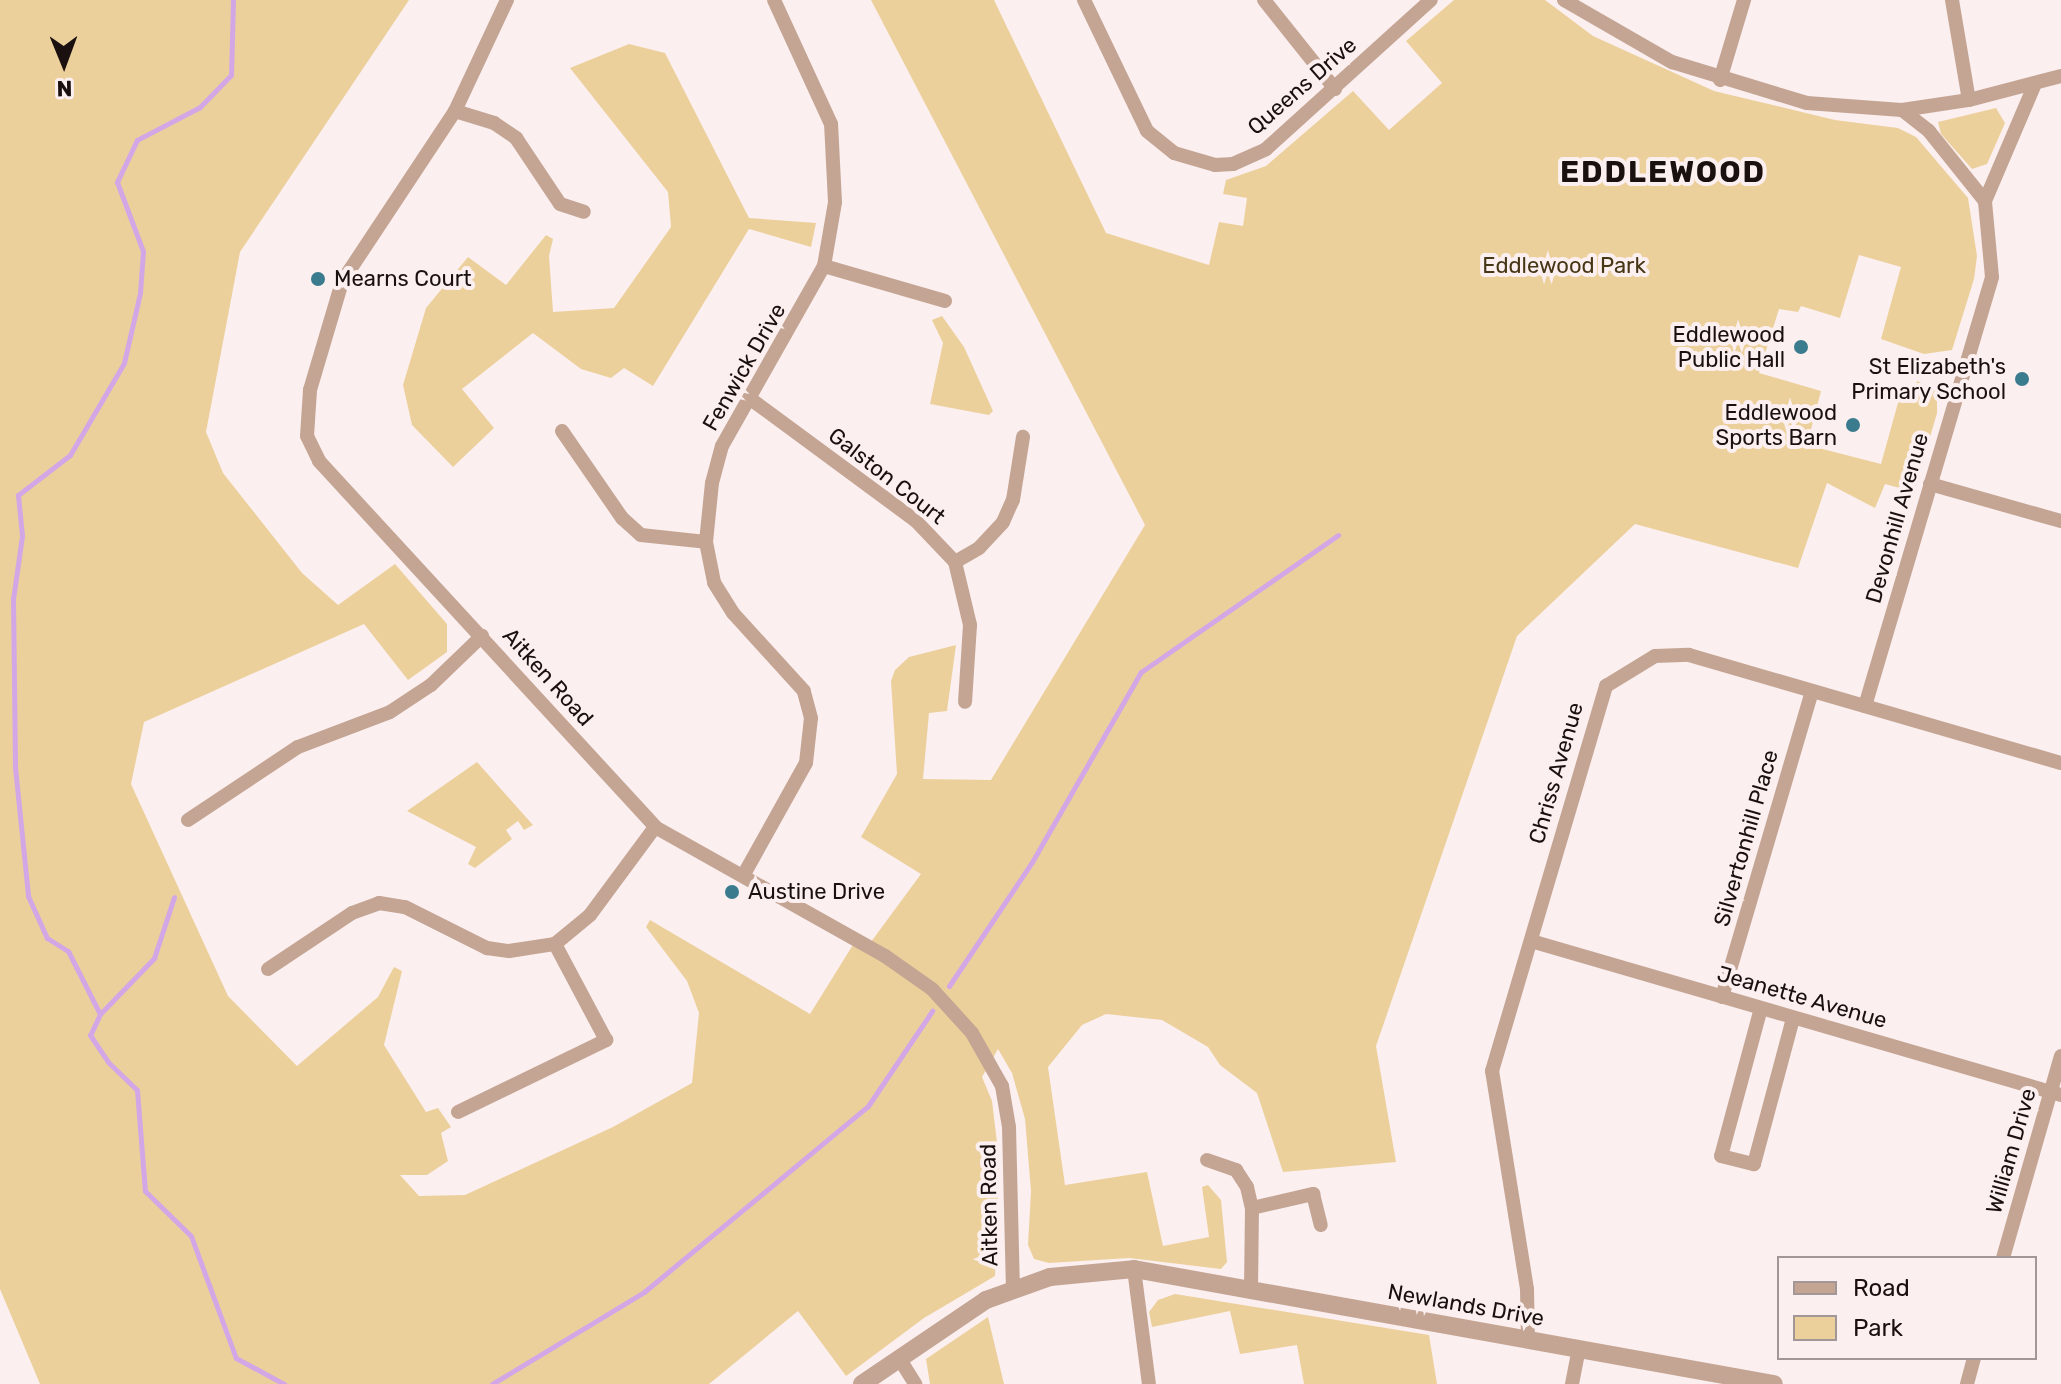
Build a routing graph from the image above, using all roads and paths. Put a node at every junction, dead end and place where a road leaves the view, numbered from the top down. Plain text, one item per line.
1 (507, 0) edge
2 (774, 0) edge
3 (1084, 0) edge
4 (1264, 0) edge
5 (1431, 0) edge
6 (1564, 0) edge
7 (1744, 0) edge
8 (1952, 0) edge
9 (2061, 76) edge
10 (1720, 80) junction
11 (2034, 86) junction
12 (1335, 89) junction
13 (1969, 100) junction
14 (1902, 110) junction
15 (455, 111) junction
16 (1985, 201) junction
17 (584, 212) dead end
18 (824, 266) junction
19 (945, 301) dead end
20 (752, 400) junction
21 (562, 431) dead end
22 (1023, 437) dead end
23 (1930, 484) junction
24 (2061, 521) edge
25 (706, 542) junction
26 (955, 562) junction
27 (482, 636) junction
28 (1812, 691) junction
29 (965, 702) dead end
30 (1865, 706) junction
31 (2061, 763) edge
32 (188, 820) dead end
33 (655, 827) junction
34 (743, 876) junction
35 (1531, 941) junction
36 (555, 944) junction
37 (268, 969) dead end
38 (1722, 997) junction
39 (1761, 1008) junction
40 (1793, 1018) junction
41 (2061, 1056) edge
42 (2056, 1093) edge
43 (458, 1112) dead end
44 (1207, 1160) dead end
45 (1252, 1208) junction
46 (1321, 1225) dead end
47 (2004, 1256) edge
48 (1142, 1271) junction
49 (1013, 1289) junction
50 (1251, 1291) junction
51 (1528, 1341) junction
52 (1579, 1349) junction
53 (899, 1358) junction
54 (1973, 1360) edge
55 (862, 1384) edge
56 (915, 1384) edge
57 (1149, 1384) edge
58 (1572, 1384) edge
59 (1774, 1384) edge
60 (1967, 1384) edge

1 - 15 street, Aitken Road
2 - 18 street
3 - 12 street, Queens Drive
4 - 12 street
5 - 12 street, Queens Drive
6 - 10 street
7 - 10 street
8 - 13 street
9 - 11 street
10 - 14 street
11 - 13 street
11 - 16 street, Devonhill Avenue
13 - 14 street
14 - 16 street
15 - 17 street
15 - 27 street, Aitken Road
16 - 23 street, Devonhill Avenue
18 - 19 street
18 - 20 street, Fenwick Drive
20 - 25 street, Fenwick Drive
20 - 26 street, Galston Court
21 - 25 street
22 - 26 street
23 - 24 street
23 - 30 street, Devonhill Avenue
25 - 34 street, Fenwick Drive
26 - 29 street
27 - 32 street
27 - 33 street, Aitken Road
28 - 30 street, Chriss Avenue
28 - 35 street, Chriss Avenue
28 - 38 street, Silvertonhill Place
30 - 31 street, Chriss Avenue
33 - 34 street, Aitken Road
33 - 36 street
34 - 49 street, Aitken Road
35 - 38 street, Jeanette Avenue
35 - 51 street, Chriss Avenue
36 - 37 street
36 - 43 street
38 - 39 street, Jeanette Avenue
39 - 40 street, Jeanette Avenue
39 - 40 street
40 - 42 street, Jeanette Avenue
41 - 42 street, William Drive
42 - 47 street, William Drive
44 - 45 street
45 - 46 street
45 - 50 street
48 - 49 street, Newlands Drive
48 - 50 street, Newlands Drive
48 - 57 street
49 - 53 street, Newlands Drive
50 - 51 street, Newlands Drive
51 - 52 street, Newlands Drive
52 - 58 street
52 - 59 street, Newlands Drive
53 - 55 street, Newlands Drive
53 - 56 street
54 - 60 street

